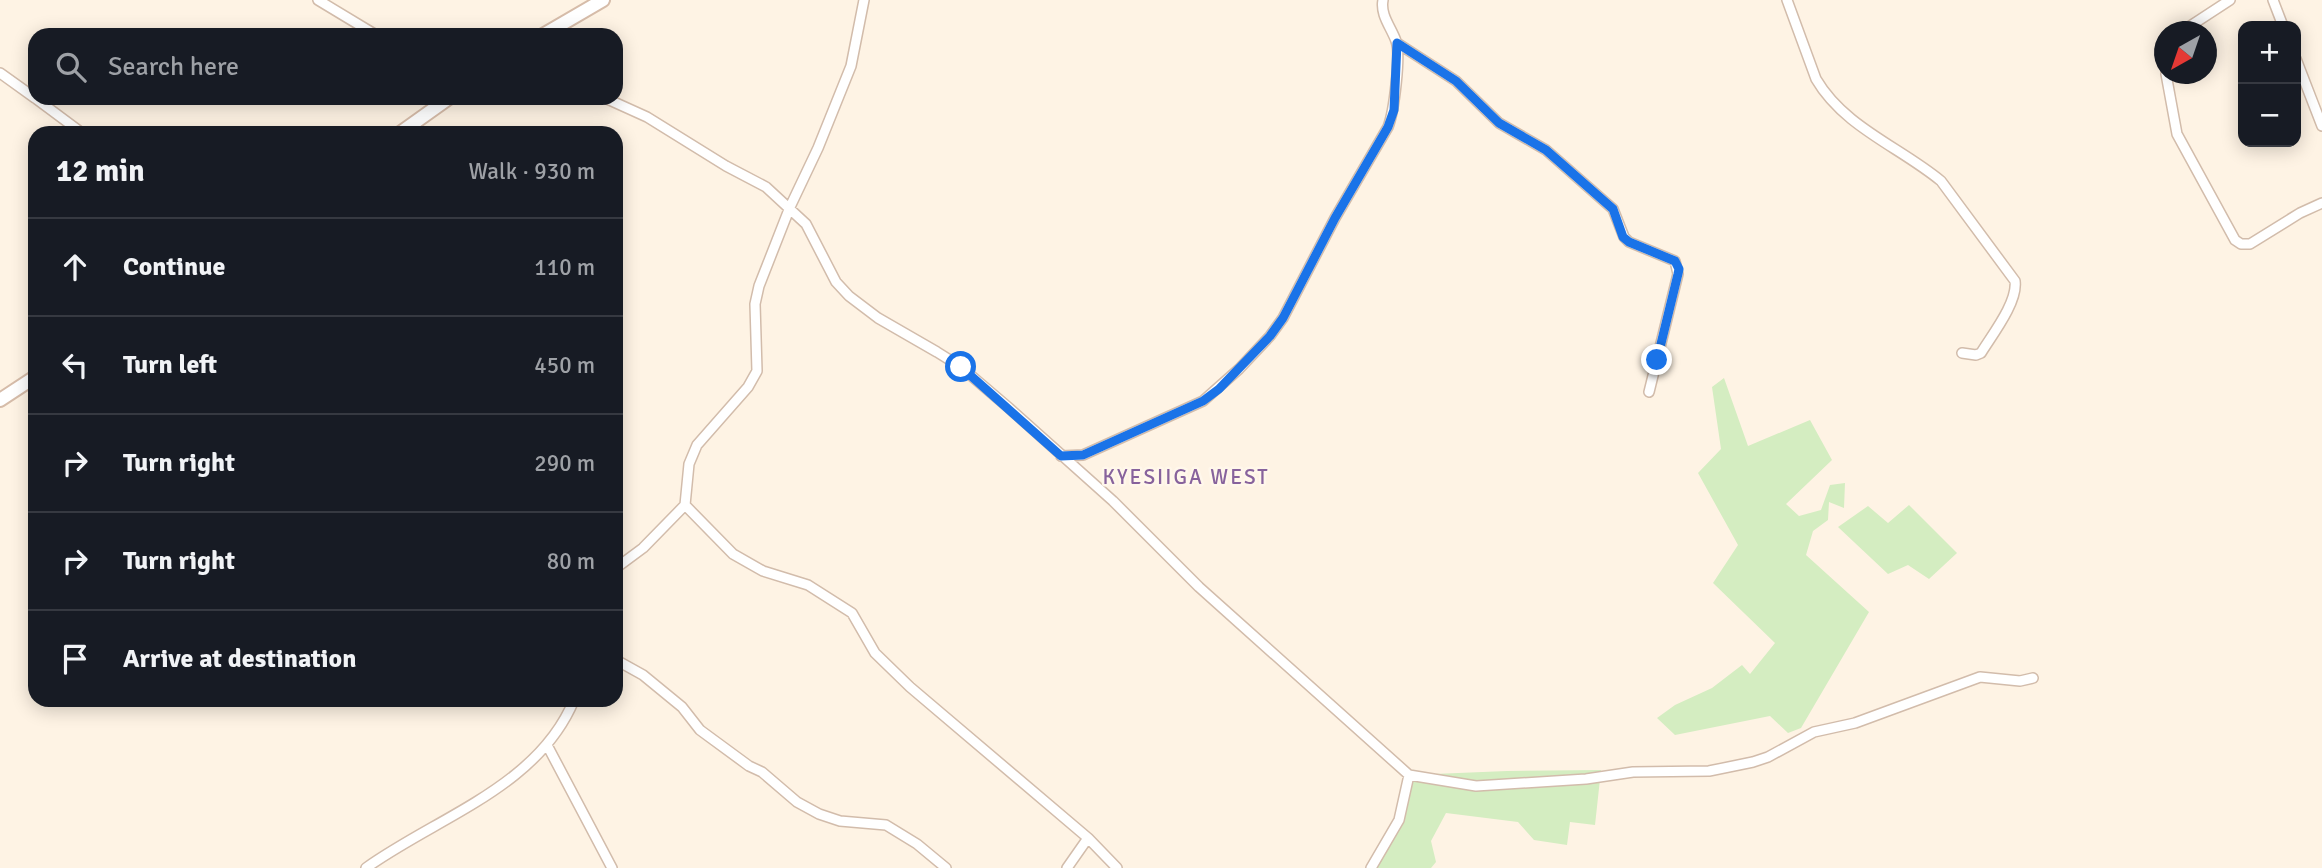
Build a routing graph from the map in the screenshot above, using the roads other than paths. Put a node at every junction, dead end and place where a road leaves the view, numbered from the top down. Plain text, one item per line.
1 (318, 0) edge
2 (603, 0) edge
3 (864, 0) edge
4 (1383, 0) edge
5 (1787, 0) edge
6 (2230, 0) edge
7 (2273, 0) edge
8 (2198, 21) edge
9 (2281, 21) edge
10 (364, 28) edge
11 (555, 28) edge
12 (1397, 43) junction
13 (2301, 72) edge
14 (0, 73) edge
15 (2168, 84) edge
16 (28, 93) edge
17 (44, 105) edge
18 (439, 105) edge
19 (620, 105) edge
20 (73, 126) edge
21 (410, 126) edge
22 (2322, 126) edge
23 (2322, 203) edge
24 (790, 207) junction
25 (1962, 353) dead end
26 (28, 382) edge
27 (1649, 392) dead end
28 (0, 400) edge
29 (1061, 456) junction
30 (685, 505) junction
31 (623, 563) edge
32 (623, 664) edge
33 (2033, 678) dead end
34 (571, 707) edge
35 (547, 745) junction
36 (1409, 775) junction
37 (1088, 838) junction
38 (366, 868) edge
39 (612, 868) edge
40 (946, 868) edge
41 (1067, 868) edge
42 (1117, 868) edge
43 (1371, 868) edge

1 - 10 street
2 - 11 main road
3 - 24 street
4 - 12 street
5 - 25 street
6 - 8 street
7 - 9 street
12 - 27 street
12 - 29 street
13 - 22 street
14 - 16 street
15 - 23 street
17 - 20 street
18 - 21 main road
19 - 24 street
24 - 29 street
24 - 30 street
26 - 28 main road
29 - 36 street
30 - 31 street
30 - 37 street
32 - 40 street
33 - 36 street
34 - 35 street
35 - 38 street
35 - 39 street
36 - 43 street
37 - 41 street
37 - 42 street

